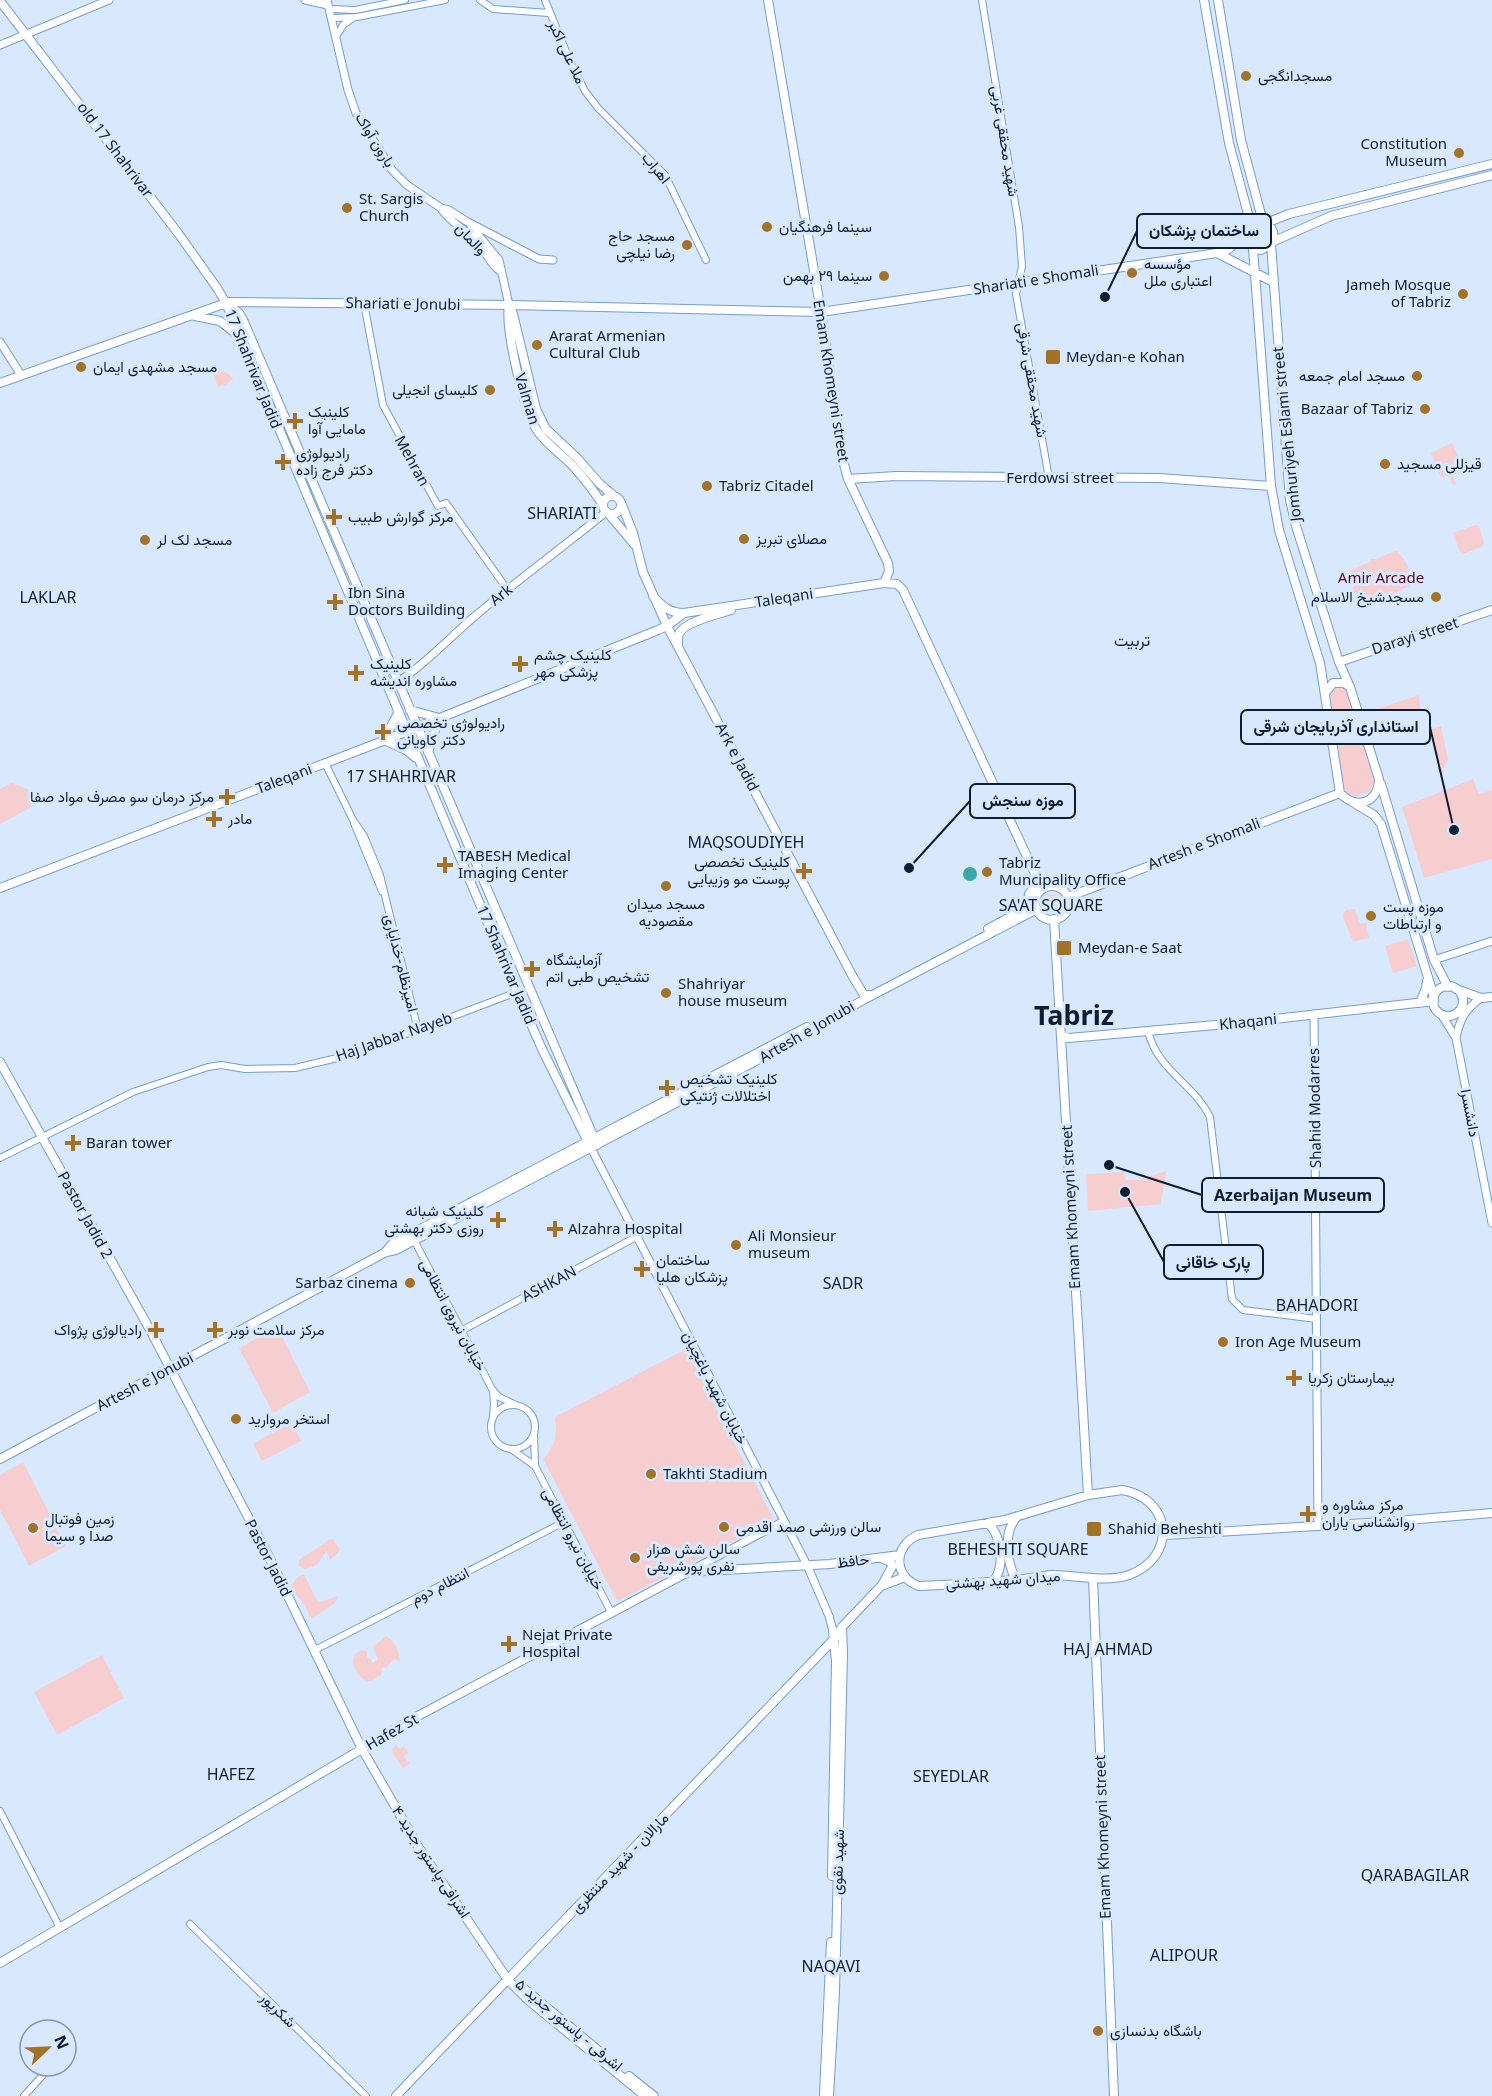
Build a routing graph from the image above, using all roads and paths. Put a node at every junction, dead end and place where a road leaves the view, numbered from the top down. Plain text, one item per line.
1 (109, 0) edge
2 (305, 0) edge
3 (405, 0) edge
4 (445, 0) edge
5 (480, 0) edge
6 (545, 0) edge
7 (768, 0) edge
8 (982, 0) edge
9 (1204, 0) edge
10 (1218, 0) edge
11 (0, 1) edge
12 (328, 5) edge
13 (549, 13) junction
14 (355, 15) junction
15 (332, 18) junction
16 (25, 33) junction
17 (336, 37) junction
18 (0, 45) edge
19 (585, 91) joint
20 (1234, 101) junction
21 (1221, 105) junction
22 (1488, 165) edge
23 (1489, 175) edge
24 (441, 208) junction
25 (1318, 208) junction
26 (466, 221) junction
27 (1320, 221) junction
28 (1264, 223) junction
29 (1246, 235) junction
30 (1272, 243) junction
31 (1252, 248) junction
32 (1217, 253) junction
33 (552, 260) dead end
34 (706, 260) dead end
35 (500, 271) junction
36 (1255, 273) junction
37 (1273, 282) junction
38 (1018, 283) junction
39 (225, 303) junction
40 (364, 303) junction
41 (509, 305) junction
42 (821, 312) junction
43 (193, 316) junction
44 (239, 338) junction
45 (0, 342) edge
46 (521, 342) junction
47 (512, 344) junction
48 (21, 375) junction
49 (0, 383) edge
50 (851, 478) junction
51 (1049, 478) junction
52 (1271, 486) junction
53 (614, 496) junction
54 (622, 505) junction
55 (606, 510) junction
56 (637, 548) junction
57 (884, 583) junction
58 (507, 590) junction
59 (653, 596) junction
60 (750, 603) junction
61 (1492, 610) edge
62 (684, 613) junction
63 (667, 626) junction
64 (678, 646) junction
65 (1339, 662) junction
66 (398, 682) junction
67 (1350, 687) junction
68 (1326, 692) junction
69 (410, 710) junction
70 (398, 712) junction
71 (439, 718) junction
72 (417, 727) junction
73 (405, 732) junction
74 (384, 740) junction
75 (428, 752) junction
76 (418, 760) junction
77 (325, 763) junction
78 (1379, 779) junction
79 (1340, 793) junction
80 (1353, 802) junction
81 (1389, 812) junction
82 (1374, 816) junction
83 (1038, 881) junction
84 (0, 888) edge
85 (1042, 890) junction
86 (1068, 897) junction
87 (1037, 909) junction
88 (1054, 919) junction
89 (979, 939) junction
90 (1492, 941) edge
91 (1434, 960) junction
92 (1428, 976) junction
93 (1452, 988) junction
94 (517, 992) junction
95 (862, 992) junction
96 (872, 995) junction
97 (1492, 997) edge
98 (1481, 998) junction
99 (1434, 999) junction
100 (1420, 1003) junction
101 (1314, 1014) junction
102 (1441, 1014) junction
103 (418, 1030) junction
104 (1148, 1031) junction
105 (1065, 1037) junction
106 (1456, 1038) junction
107 (554, 1045) junction
108 (542, 1049) junction
109 (0, 1062) edge
110 (42, 1138) junction
111 (592, 1143) junction
112 (0, 1158) edge
113 (1492, 1223) edge
114 (636, 1237) junction
115 (414, 1240) junction
116 (386, 1252) junction
117 (1317, 1320) junction
118 (462, 1331) junction
119 (170, 1369) junction
120 (492, 1389) junction
121 (516, 1405) junction
122 (492, 1421) junction
123 (534, 1433) junction
124 (510, 1449) junction
125 (0, 1460) edge
126 (535, 1466) junction
127 (1088, 1495) junction
128 (1492, 1513) edge
129 (1016, 1518) junction
130 (784, 1521) junction
131 (564, 1522) junction
132 (988, 1523) junction
133 (1318, 1526) junction
134 (1164, 1535) junction
135 (900, 1555) junction
136 (879, 1557) junction
137 (807, 1565) junction
138 (688, 1572) junction
139 (905, 1576) junction
140 (1093, 1578) junction
141 (1016, 1580) junction
142 (994, 1581) junction
143 (881, 1586) junction
144 (611, 1612) junction
145 (842, 1627) junction
146 (834, 1635) junction
147 (315, 1650) junction
148 (362, 1749) junction
149 (0, 1811) edge
150 (190, 1924) dead end
151 (60, 1928) junction
152 (0, 1963) edge
153 (508, 1976) junction
154 (40, 2078) edge
155 (24, 2096) edge
156 (366, 2096) edge
157 (396, 2096) edge
158 (645, 2096) edge
159 (654, 2096) edge
160 (824, 2096) edge
161 (829, 2096) edge
162 (1114, 2096) edge

1 - 16 main road
2 - 12 main road
3 - 14 street
4 - 14 street
5 - 13 street, ملا علی اکبر
6 - 13 street, ملا علی اکبر
7 - 42 main road, Emam Khomeyni street
8 - 38 street, شهید محققی غربی
9 - 21 main road
10 - 20 main road
11 - 16 main road, old 17 Shahrivar
12 - 14 street
12 - 15 main road, بارون آواک
13 - 19 street, ملا علی اکبر
14 - 15 street
14 - 17 street
15 - 17 main road, بارون آواک
16 - 18 main road
16 - 39 main road, old 17 Shahrivar
17 - 24 main road, بارون آواک
19 - 34 street, اهراب
20 - 21 main road
20 - 28 main road
21 - 29 main road
22 - 23 main road
22 - 25 main road
23 - 27 main road
24 - 26 main road, بارون آواک
24 - 35 main road, والمان
25 - 27 main road
25 - 28 main road
26 - 33 main road, بارون آواک
26 - 35 main road, والمان
27 - 30 main road
28 - 30 main road, Jomhuriyeh Eslami street
29 - 31 main road, Jomhuriyeh Eslami street
29 - 32 main road, Shariati e Shomali
30 - 31 main road
30 - 37 main road, Jomhuriyeh Eslami street
31 - 36 main road, Jomhuriyeh Eslami street
32 - 36 main road
32 - 38 main road, Shariati e Shomali
35 - 41 main road, والمان
36 - 37 main road
36 - 52 main road, Jomhuriyeh Eslami street
37 - 65 main road, Jomhuriyeh Eslami street
38 - 42 main road, Shariati e Shomali
38 - 51 street, شهید محققی شرقی
39 - 40 main road, Shariati e Jonubi
39 - 43 main road, Shariati e Jonubi
39 - 44 main road, 17 Shahrivar Jadid
39 - 66 main road, 17 Shahrivar Jadid
40 - 41 main road, Shariati e Jonubi
40 - 58 street, Mehran
41 - 42 main road, Shariati e Jonubi
41 - 46 main road
41 - 47 main road, Valman
42 - 50 main road, Emam Khomeyni street
43 - 44 main road
43 - 48 main road, Shariati e Jonubi
44 - 70 main road, 17 Shahrivar Jadid
45 - 48 main road
46 - 47 main road
46 - 53 main road
47 - 55 main road, Valman
48 - 49 main road, Shariati e Jonubi
50 - 51 main road, Ferdowsi street
50 - 57 main road, Emam Khomeyni street
51 - 52 main road, Ferdowsi street
52 - 68 main road, Jomhuriyeh Eslami street
53 - 54 main road
53 - 55 main road
54 - 55 main road
54 - 56 main road, Ark e Jadid
55 - 56 main road, Valman
55 - 58 main road, Ark
56 - 59 main road, Ark e Jadid
57 - 60 main road, Taleqani
57 - 83 main road
58 - 66 main road, Ark
59 - 62 main road
59 - 63 main road, Ark e Jadid
60 - 62 main road, Taleqani
60 - 64 main road
61 - 65 main road, Darayi street
62 - 63 main road, Taleqani
63 - 64 main road, Ark e Jadid
63 - 71 main road, Taleqani
64 - 95 main road, Ark e Jadid
65 - 67 main road, Jomhuriyeh Eslami street
66 - 69 main road, 17 Shahrivar Jadid
67 - 68 main road
67 - 78 main road, Jomhuriyeh Eslami street
68 - 79 main road, Jomhuriyeh Eslami street
69 - 71 main road
69 - 72 main road, 17 Shahrivar Jadid
70 - 73 main road, 17 Shahrivar Jadid
70 - 74 main road
71 - 72 main road, Taleqani
71 - 75 main road
72 - 73 main road, Taleqani
72 - 75 main road, 17 Shahrivar Jadid
73 - 74 main road, Taleqani
73 - 76 main road, 17 Shahrivar Jadid
74 - 76 main road
74 - 77 main road, Taleqani
75 - 107 main road, 17 Shahrivar Jadid
76 - 94 main road, 17 Shahrivar Jadid
77 - 84 main road, Taleqani
77 - 103 street, امیرنظام-خدایاری
78 - 80 main road
78 - 81 main road, Jomhuriyeh Eslami street
79 - 80 main road
79 - 86 main road, Artesh e Shomali
80 - 82 main road
81 - 82 main road
81 - 91 main road, Jomhuriyeh Eslami street
82 - 92 main road
83 - 85 main road
83 - 89 main road
85 - 86 main road
85 - 87 main road
86 - 88 main road
87 - 88 main road
87 - 89 main road, Artesh e Jonubi
88 - 105 main road, Emam Khomeyni street
89 - 96 main road, Artesh e Jonubi
90 - 91 main road
91 - 93 main road, Jomhuriyeh Eslami street
92 - 99 main road
92 - 100 main road
93 - 98 main road
93 - 99 main road
93 - 102 main road
94 - 103 street, Haj Jabbar Nayeb
94 - 108 main road, 17 Shahrivar Jadid
95 - 96 main road
95 - 111 main road, Artesh e Jonubi
96 - 111 main road, Artesh e Jonubi
97 - 98 main road
98 - 106 main road
99 - 100 main road, Khaqani
99 - 102 main road
100 - 101 main road, Khaqani
101 - 104 main road, Khaqani
101 - 117 main road, Shahid Modarres
102 - 106 main road
103 - 110 street, Haj Jabbar Nayeb
104 - 105 main road, Khaqani
104 - 117 street
105 - 127 main road, Emam Khomeyni street
106 - 113 main road, دانشسرا
107 - 108 main road
107 - 111 main road, 17 Shahrivar Jadid
108 - 111 main road, 17 Shahrivar Jadid
109 - 110 main road, Pastor Jadid 2
110 - 112 street, Haj Jabbar Nayeb
110 - 119 main road, Pastor Jadid 2
111 - 114 main road, خیابان شهید یاغچیان
111 - 115 main road, Artesh e Jonubi
111 - 116 main road, Artesh e Jonubi
114 - 118 street, ASHKAN
114 - 130 main road, خیابان شهید یاغچیان
115 - 116 main road, Artesh e Jonubi
115 - 118 street, خیابان نیروی انتظامی
116 - 119 main road, Artesh e Jonubi
117 - 133 main road, Shahid Modarres
118 - 120 street, خیابان نیروی انتظامی
119 - 125 main road, Artesh e Jonubi
119 - 147 main road, Pastor Jadid
120 - 121 street, خیابان نیروی انتظامی
120 - 122 street, خیابان نیروی انتظامی
121 - 122 street
121 - 123 street
122 - 124 street
123 - 124 street
123 - 126 street, خیابان نیرو انتظامی
124 - 126 street, خیابان نیرو انتظامی
126 - 131 street, خیابان نیرو انتظامی
127 - 129 main road
127 - 134 main road
128 - 133 main road
129 - 132 main road
129 - 141 main road
130 - 137 main road, خیابان شهید یاغچیان
130 - 138 main road
131 - 144 street, خیابان نیرو انتظامی
131 - 147 street, انتظام دوم
132 - 135 main road
132 - 142 main road
133 - 134 main road
134 - 140 main road, میدان شهید بهشتی
135 - 136 main road, حافظ
135 - 139 main road
136 - 137 main road, حافظ
136 - 143 main road
137 - 138 main road, Hafez St
137 - 146 main road, خیابان شهید یاغچیان
138 - 144 main road, Hafez St
139 - 142 main road, میدان شهید بهشتی
139 - 143 main road
140 - 141 main road, میدان شهید بهشتی
140 - 162 main road, Emam Khomeyni street
141 - 142 main road, میدان شهید بهشتی
143 - 145 main road, مارالان - شهید منتظری
144 - 148 main road, Hafez St
145 - 146 main road, مارالان - شهید منتظری
145 - 161 main road, شهید نقوی
146 - 153 main road, مارالان - شهید منتظری
146 - 160 main road, شهید نقوی
147 - 148 main road, Pastor Jadid
148 - 151 main road, Hafez St
148 - 153 main road, اشرافی-پاستور جدید ۴
149 - 151 street
150 - 156 street, شکرپور
151 - 152 main road, Hafez St
153 - 157 main road, مارالان - شهید منتظری
153 - 158 main road, اشرفی - پاستور جدید ۵
153 - 159 main road, اشرفی - پاستور جدید ۵
154 - 155 street

